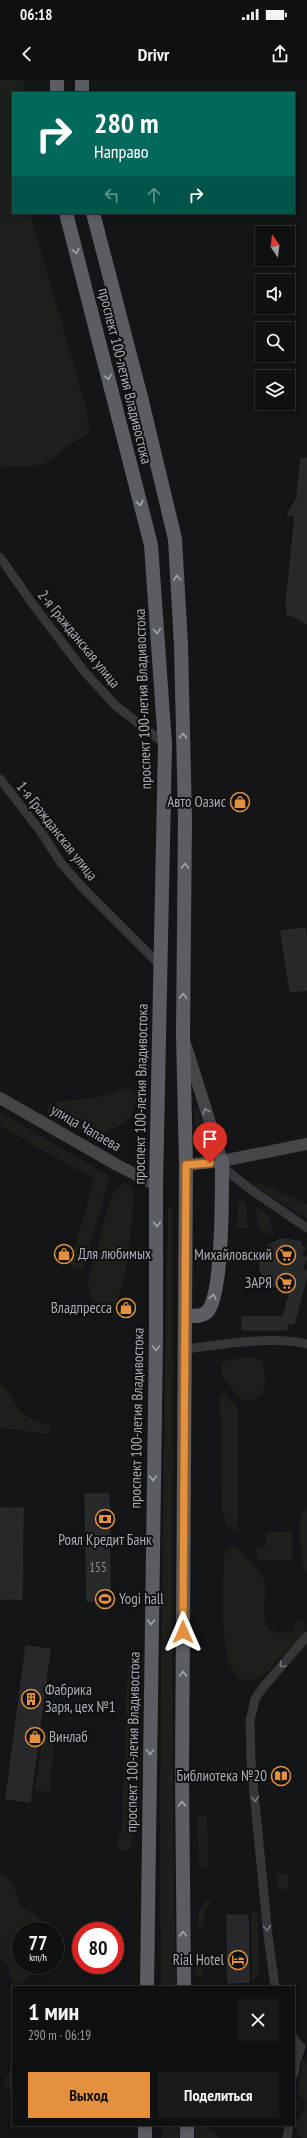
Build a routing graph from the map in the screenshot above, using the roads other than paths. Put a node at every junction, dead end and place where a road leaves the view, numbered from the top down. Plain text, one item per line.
1 (57, 80) edge
2 (82, 80) edge
3 (57, 92) edge
4 (82, 92) edge
5 (66, 214) edge
6 (93, 214) edge
7 (0, 557) edge
8 (165, 744) junction
9 (0, 779) edge
10 (161, 966) junction
11 (183, 1035) junction
12 (0, 1098) edge
13 (307, 1144) edge
14 (222, 1162) junction
15 (186, 1165) junction
16 (156, 1185) junction
17 (307, 1228) edge
18 (185, 1316) junction
19 (307, 1344) edge
20 (186, 1349) junction
21 (307, 1636) edge
22 (147, 1986) edge
23 (184, 1986) edge
24 (275, 1986) edge
25 (295, 2040) edge
26 (295, 2067) edge
27 (146, 2126) edge
28 (187, 2126) edge
29 (289, 2126) edge
30 (145, 2138) edge
31 (187, 2138) edge
32 (287, 2138) edge

1 - 3 highway
2 - 4 highway
5 -> 8 highway, проспект 100-летия Владивостока
11 -> 6 highway, проспект 100-летия Владивостока
7 - 8 street, 2-я Гражданская улица
8 - 10 highway, проспект 100-летия Владивостока
9 - 10 street, 1-я Гражданская улица
10 - 16 highway, проспект 100-летия Владивостока
14 -> 11 main road
11 - 15 highway, проспект 100-летия Владивостока
12 - 16 main road, улица Чапаева
13 - 14 main road
14 - 15 main road
14 - 17 street
18 -> 14 highway
15 - 18 highway, проспект 100-летия Владивостока
16 -> 22 highway, проспект 100-летия Владивостока
18 - 20 highway, проспект 100-летия Владивостока
19 - 20 street
23 -> 20 highway, проспект 100-летия Владивостока
21 -> 24 street
25 - 26 street
27 - 30 highway
28 - 31 highway
29 - 32 street

